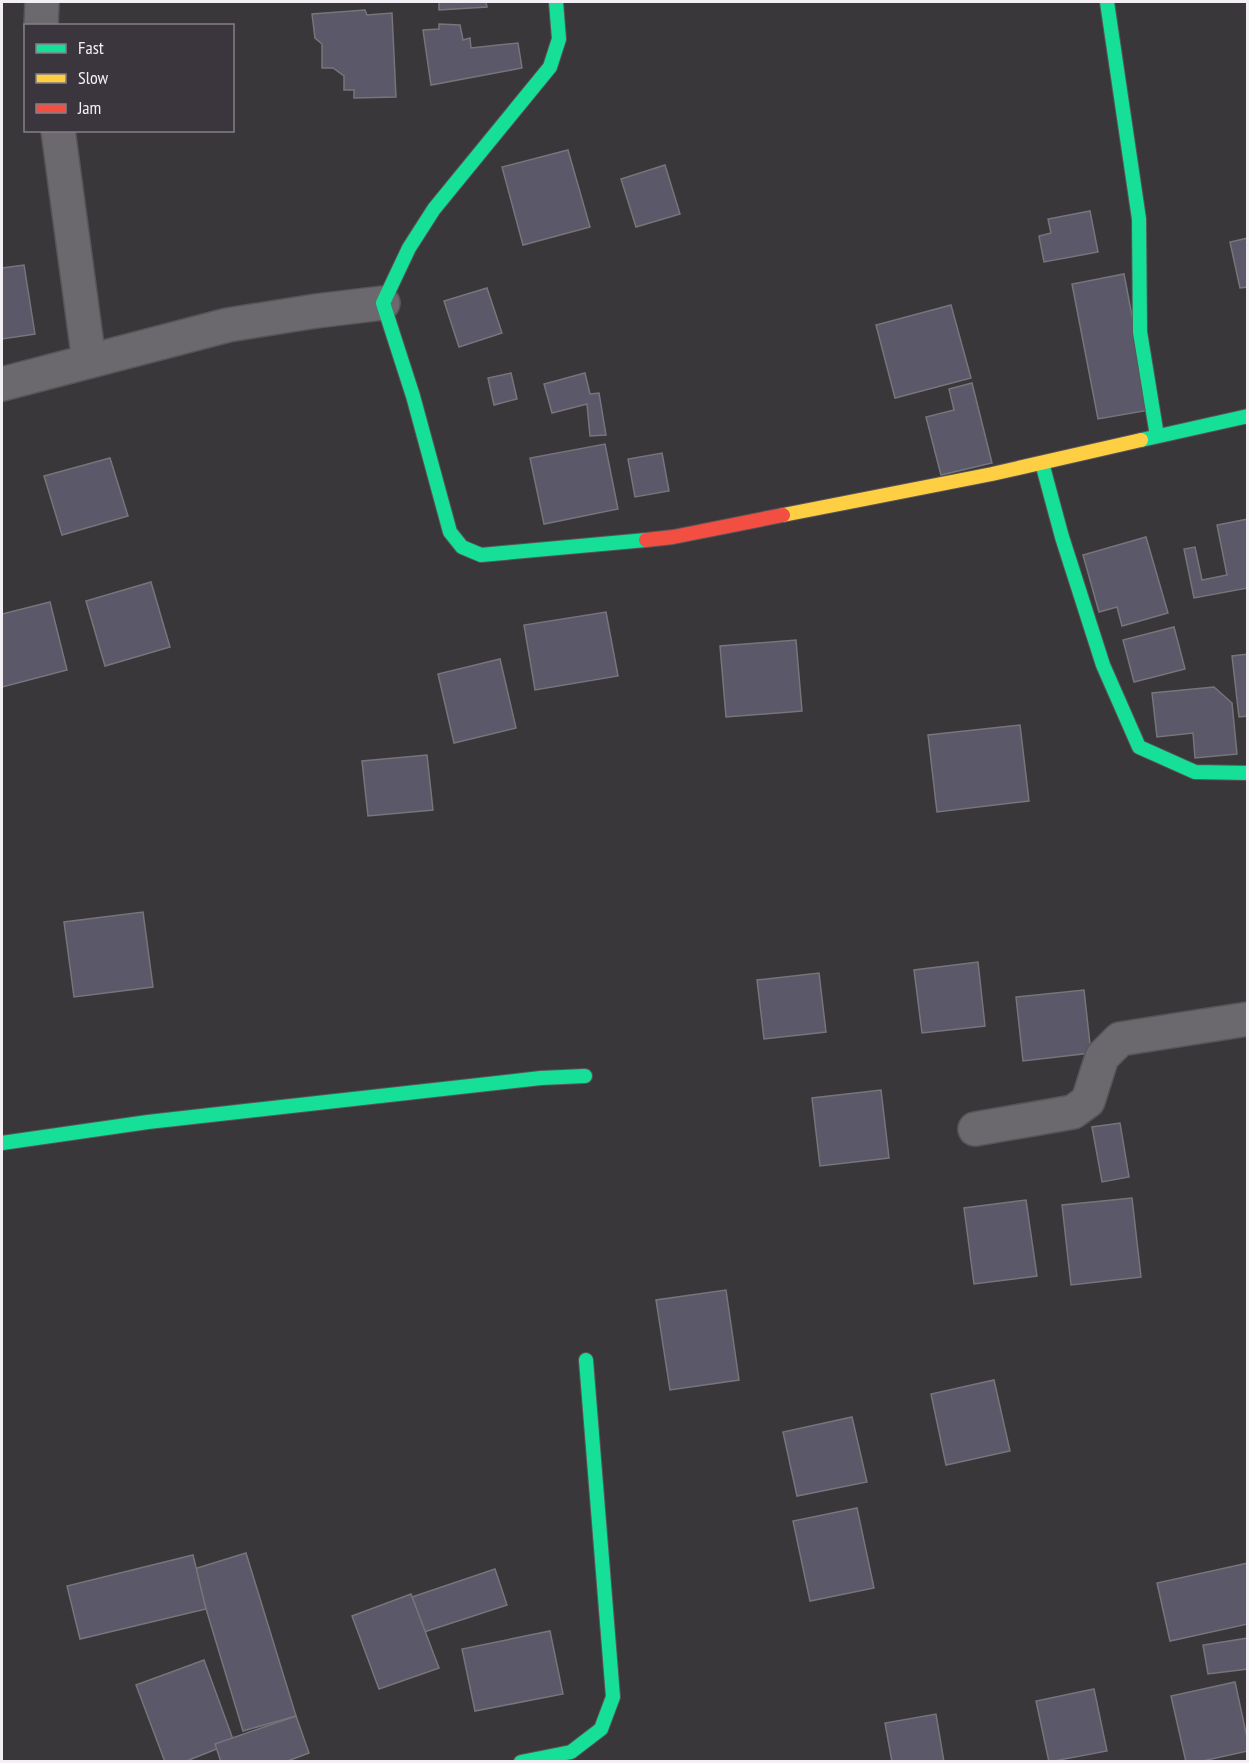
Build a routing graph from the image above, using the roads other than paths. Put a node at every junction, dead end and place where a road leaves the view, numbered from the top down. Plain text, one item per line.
1 (42, 2) edge
2 (556, 2) edge
3 (1107, 2) edge
4 (41, 24) edge
5 (58, 132) edge
6 (383, 303) junction
7 (89, 361) junction
8 (2, 384) edge
9 (1248, 416) edge
10 (1157, 436) junction
11 (1042, 463) junction
12 (1248, 773) edge
13 (1248, 1019) edge
14 (585, 1076) dead end
15 (975, 1129) dead end
16 (2, 1143) edge
17 (586, 1360) dead end
18 (521, 1761) edge

1 - 4 street
2 - 6 street
3 - 10 street
5 - 7 street
6 - 7 street
6 - 11 street
7 - 8 street
9 - 10 street
10 - 11 street
11 - 12 street
13 - 15 street
14 - 16 street
17 - 18 street

